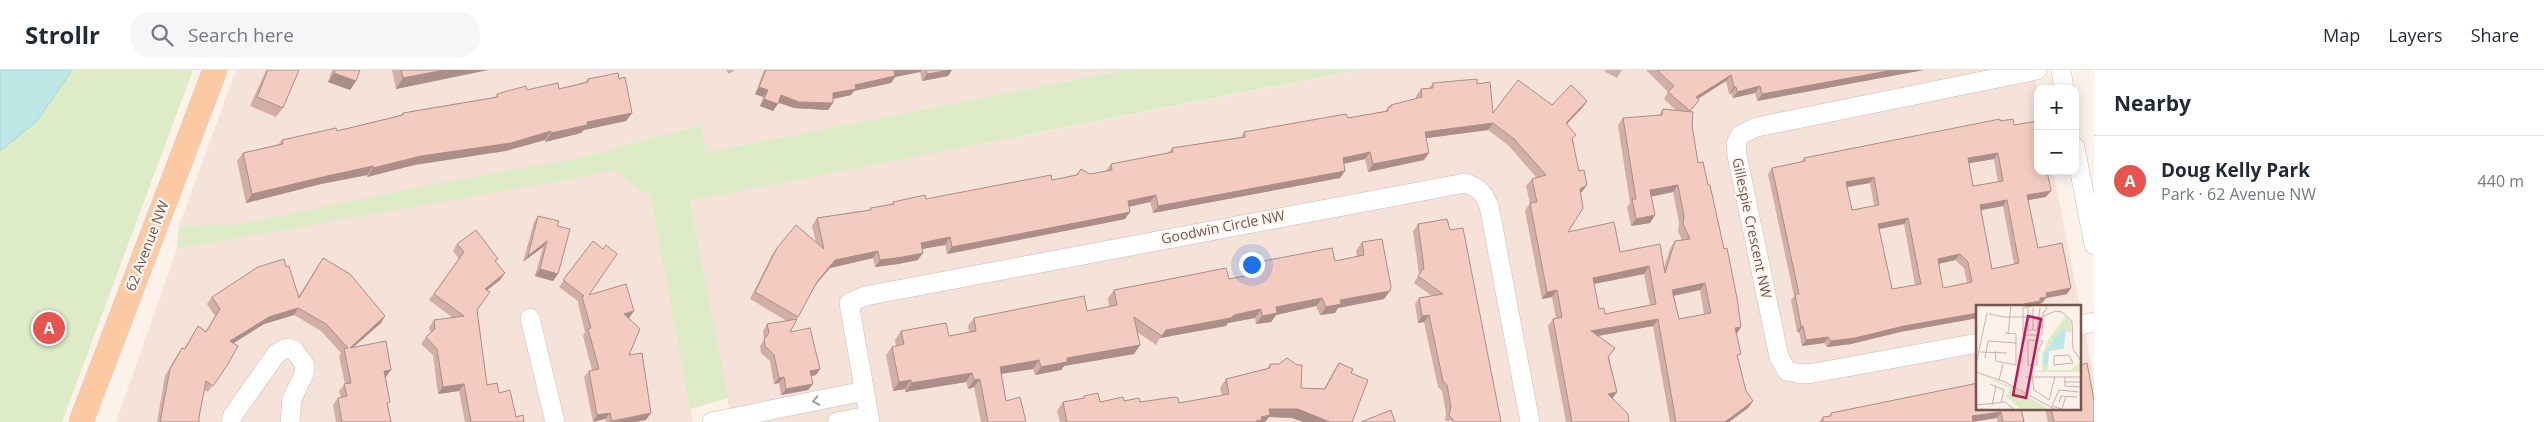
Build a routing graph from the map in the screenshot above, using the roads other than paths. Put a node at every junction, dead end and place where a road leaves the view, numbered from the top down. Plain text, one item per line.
1 (215, 70) edge
2 (2037, 70) edge
3 (2061, 70) edge
4 (2063, 85) edge
5 (2079, 168) edge
6 (2094, 245) edge
7 (530, 318) dead end
8 (1976, 344) edge
9 (864, 391) junction
10 (869, 419) edge
11 (81, 422) edge
12 (231, 422) edge
13 (290, 422) edge
14 (555, 422) edge
15 (712, 422) edge
16 (836, 422) edge
17 (1530, 422) edge

1 - 11 main road, 62 Avenue NW
2 - 8 street, Gillespie Crescent NW
3 - 4 street
5 - 6 street
7 - 14 street
9 - 10 street, Goodwin Circle NW
9 -> 15 street
9 - 17 street, Goodwin Circle NW
10 - 16 street
12 - 13 street

